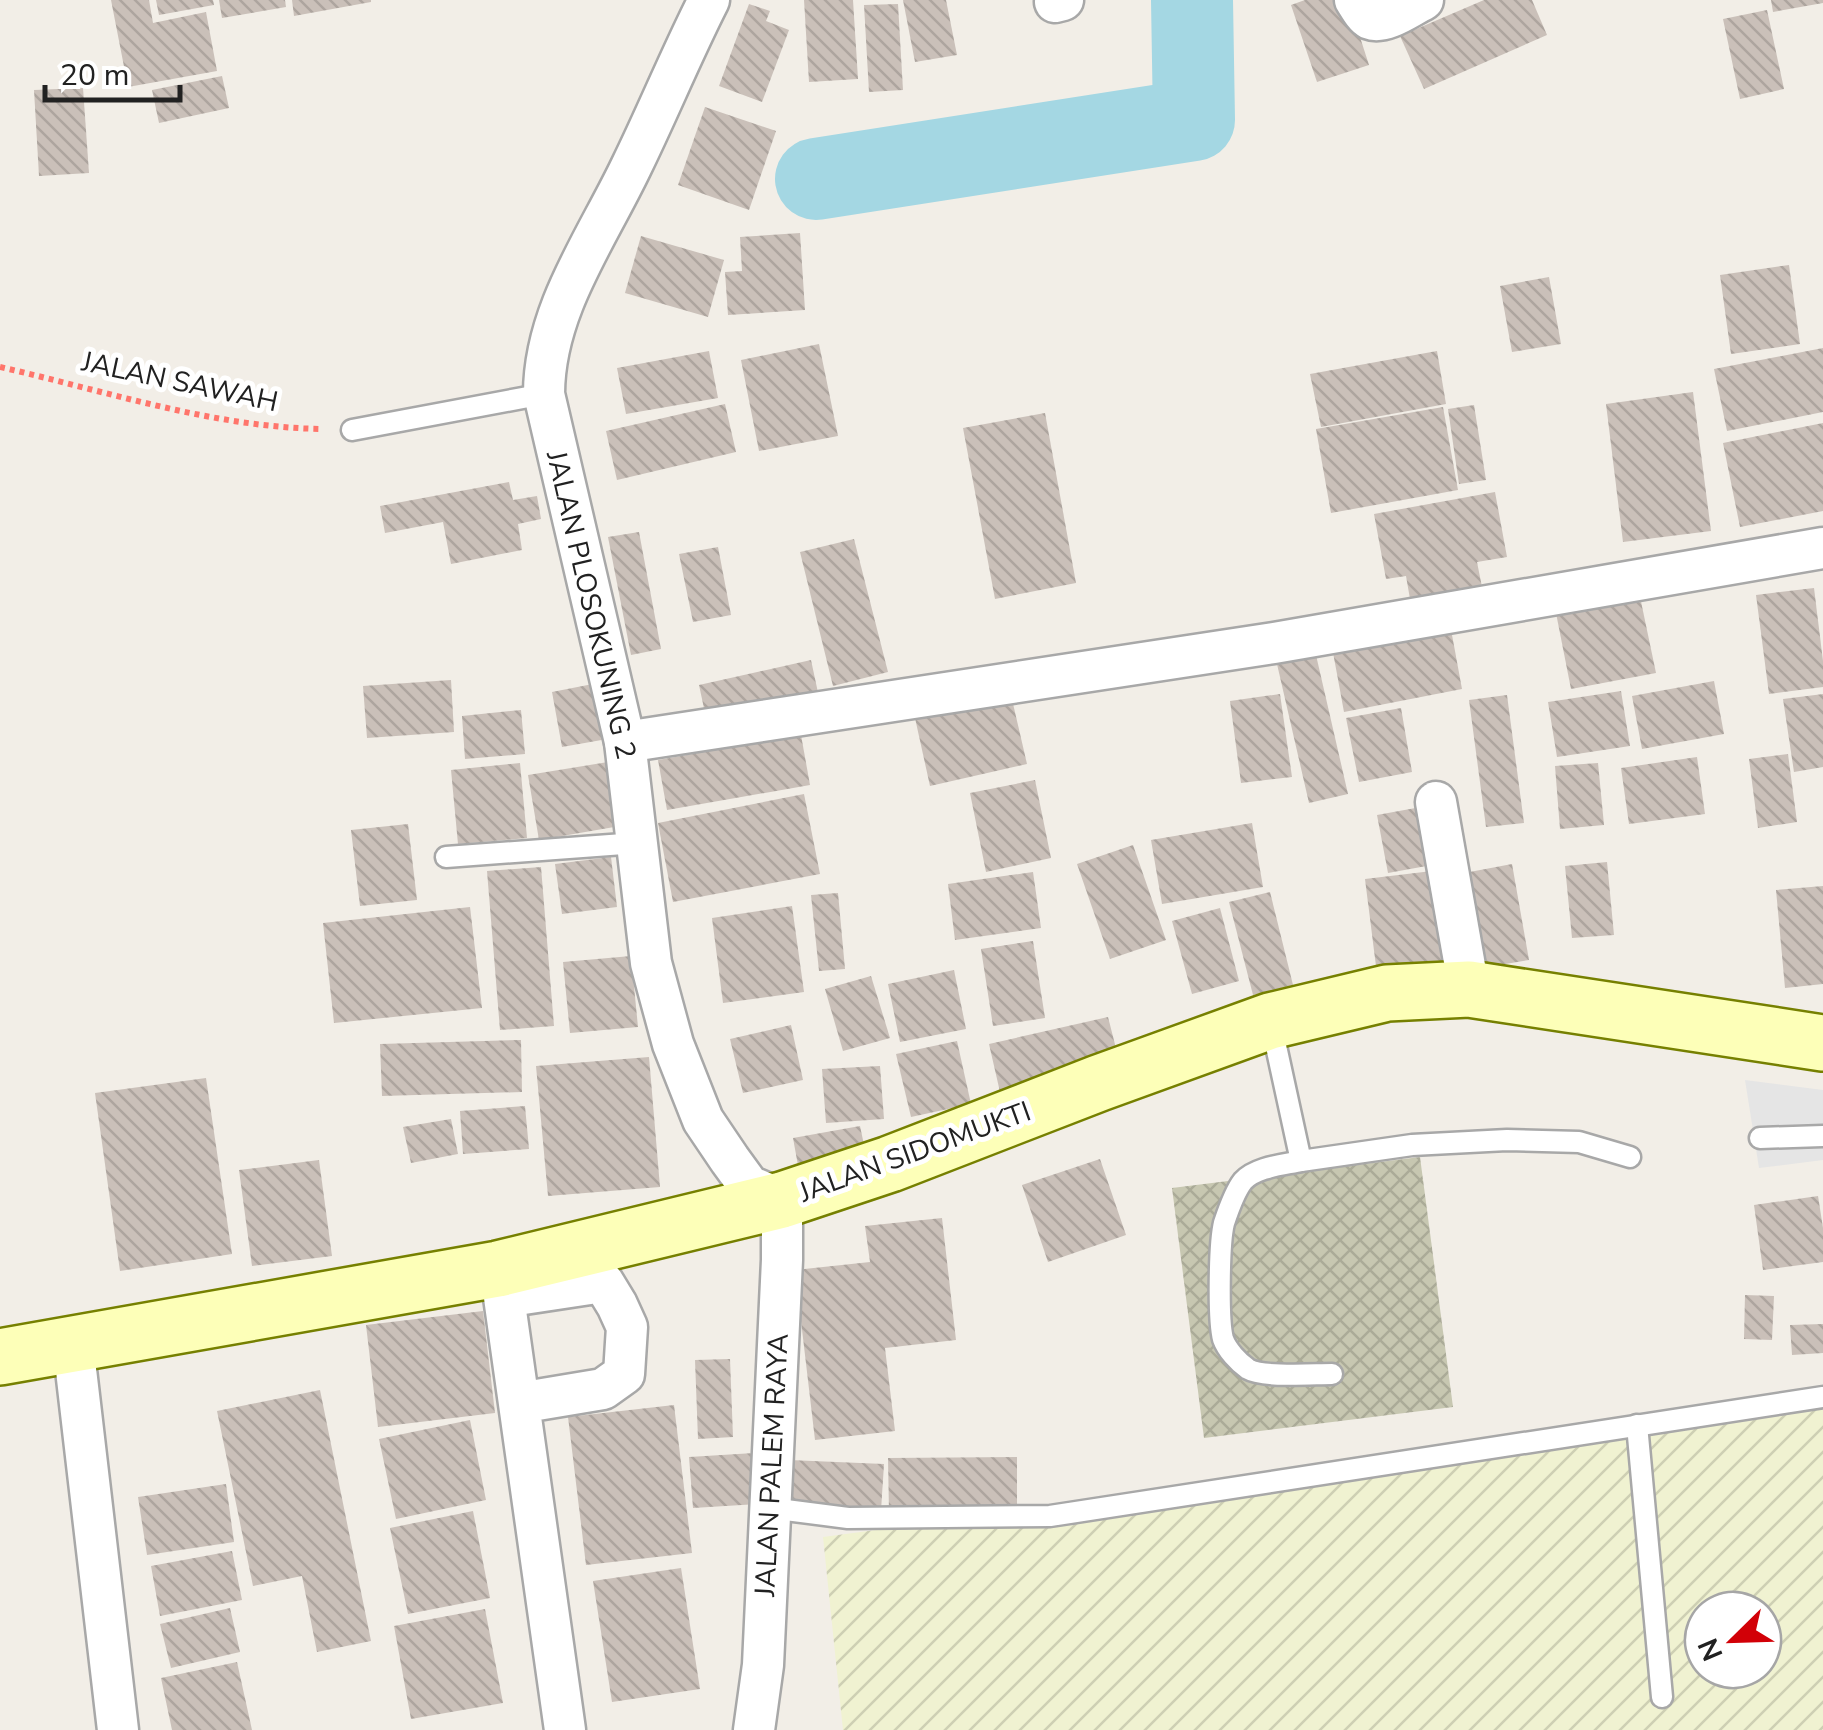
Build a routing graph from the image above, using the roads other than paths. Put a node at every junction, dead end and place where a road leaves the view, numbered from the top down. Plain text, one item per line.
1 (709, 0) edge
2 (1355, 0) edge
3 (1423, 0) edge
4 (544, 394) junction
5 (352, 430) road end
6 (1823, 548) edge
7 (625, 742) junction
8 (1436, 802) dead end
9 (637, 844) junction
10 (446, 857) dead end
11 (1468, 989) junction
12 (1270, 1021) junction
13 (1823, 1043) edge
14 (1823, 1136) edge
15 (1760, 1138) dead end
16 (1630, 1156) dead end
17 (1301, 1161) junction
18 (782, 1200) junction
19 (73, 1344) junction
20 (0, 1357) edge
21 (1332, 1374) dead end
22 (1823, 1396) edge
23 (519, 1404) dead end
24 (1637, 1425) junction
25 (770, 1508) junction
26 (1662, 1697) dead end
27 (118, 1730) edge
28 (565, 1730) edge
29 (754, 1730) edge

1 - 4 street, JALAN PLOSOKUNING 2
2 - 3 street
4 - 5 lane
4 - 7 street, JALAN PLOSOKUNING 2
6 - 7 street
7 - 9 street, JALAN PLOSOKUNING 2
8 - 11 street
9 - 10 lane
9 - 18 street, JALAN PLOSOKUNING 2
11 - 12 main road, JALAN SIDOMUKTI
11 - 13 main road, JALAN SIDOMUKTI
12 - 17 lane
12 - 18 main road, JALAN SIDOMUKTI
14 - 15 lane
16 - 17 lane
17 - 21 lane
18 - 19 main road, JALAN SIDOMUKTI
18 - 25 street, JALAN PALEM RAYA
19 - 20 main road, JALAN SIDOMUKTI
19 - 27 street
22 - 24 lane
23 - 28 street
24 - 25 lane
24 - 26 lane
25 - 29 street, JALAN PALEM RAYA

